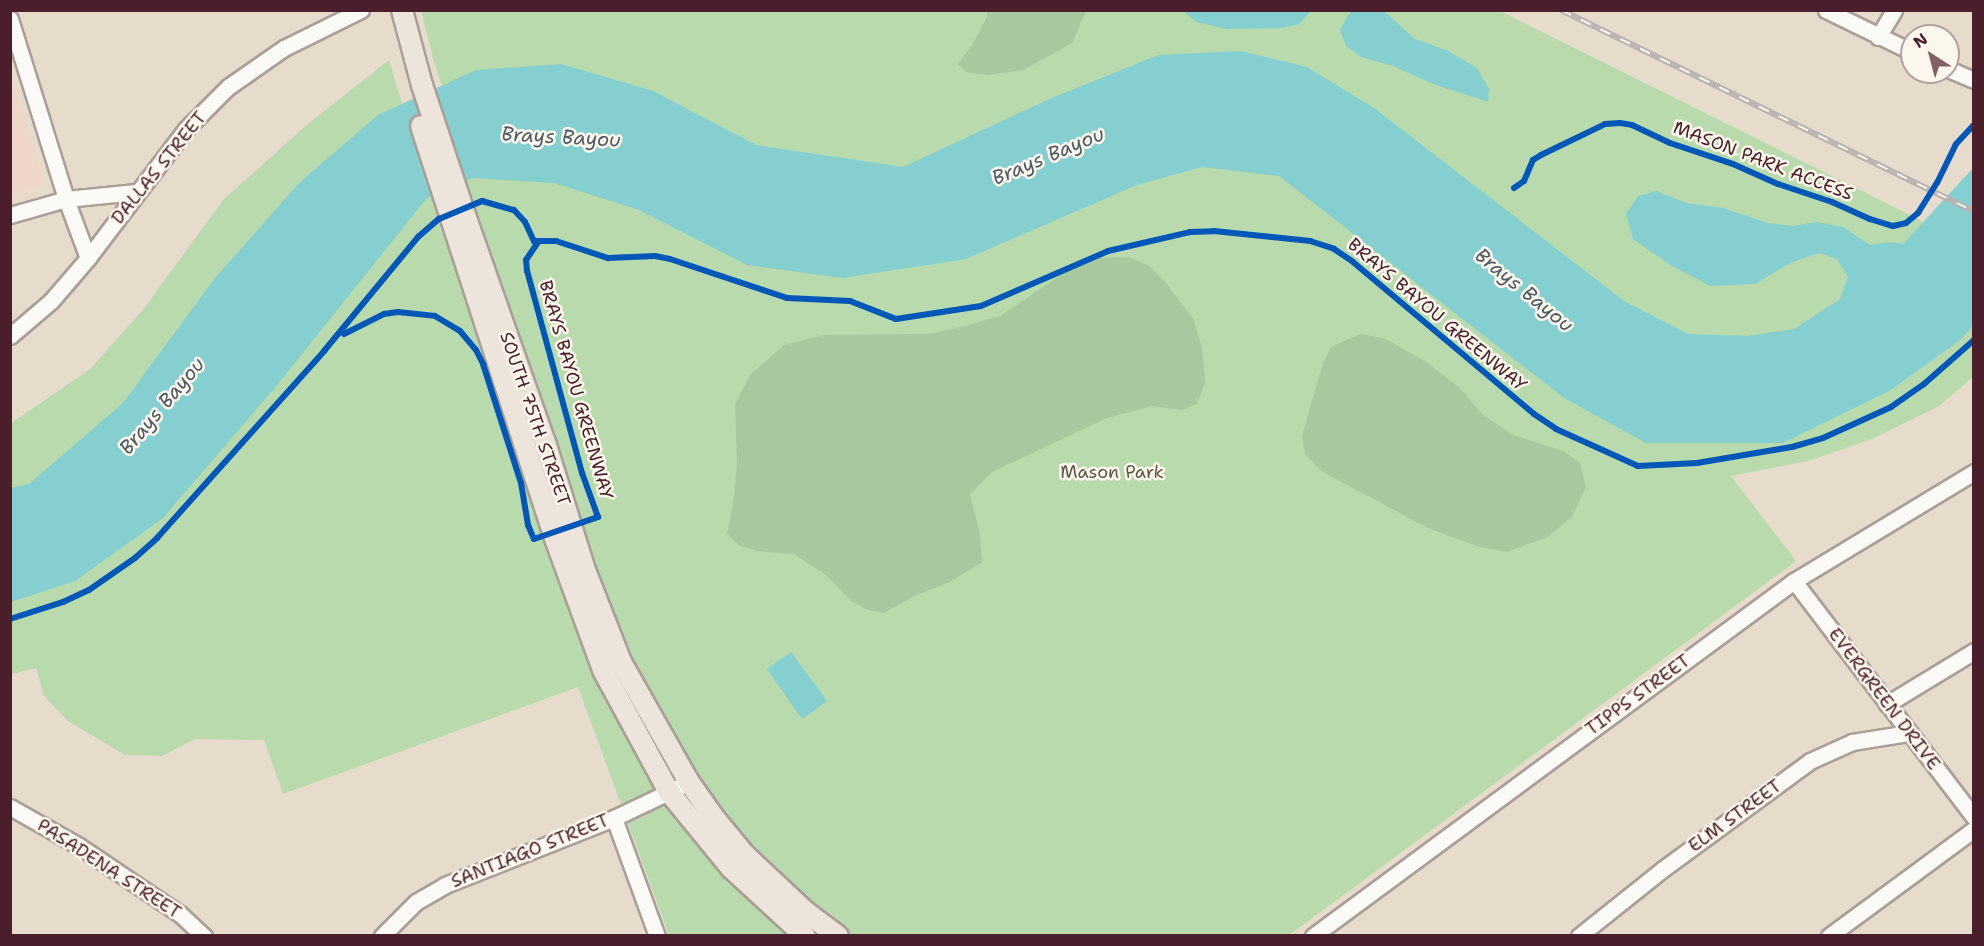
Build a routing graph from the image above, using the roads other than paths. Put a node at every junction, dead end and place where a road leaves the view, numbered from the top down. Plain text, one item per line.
1 (361, 10) edge
2 (389, 10) edge
3 (402, 10) edge
4 (1826, 10) edge
5 (1894, 10) edge
6 (10, 19) edge
7 (1878, 37) junction
8 (1900, 47) edge
9 (409, 66) junction
10 (1960, 74) edge
11 (1974, 80) edge
12 (136, 192) junction
13 (66, 200) junction
14 (10, 215) edge
15 (459, 220) junction
16 (88, 258) junction
17 (10, 336) edge
18 (1974, 472) edge
19 (1794, 581) junction
20 (1974, 651) edge
21 (1887, 704) junction
22 (1909, 733) junction
23 (689, 782) junction
24 (669, 792) junction
25 (10, 807) edge
26 (1974, 817) edge
27 (614, 818) junction
28 (1974, 829) edge
29 (204, 936) edge
30 (382, 936) edge
31 (657, 936) edge
32 (805, 936) edge
33 (838, 936) edge
34 (1313, 936) edge
35 (1579, 936) edge
36 (1829, 936) edge

1 - 12 street, DALLAS STREET
2 - 9 main road, SOUTH 75TH STREET
3 - 9 main road, SOUTH 75TH STREET
4 - 7 street
5 - 7 street
6 - 13 street
7 - 8 street
9 - 15 main road, SOUTH 75TH STREET
10 - 11 street
12 - 13 street
12 - 16 street, DALLAS STREET
13 - 14 street
13 - 16 street
15 - 23 main road, SOUTH 75TH STREET
15 - 24 main road, SOUTH 75TH STREET
16 - 17 street, DALLAS STREET
18 - 19 street, TIPPS STREET
19 - 21 street, EVERGREEN DRIVE
19 - 34 street, TIPPS STREET
20 - 21 street
21 - 22 street, EVERGREEN DRIVE
22 - 26 street, EVERGREEN DRIVE
22 - 35 street, ELM STREET
23 - 24 street, SANTIAGO STREET
23 - 33 main road, SOUTH 75TH STREET
24 - 27 street, SANTIAGO STREET
24 - 32 main road, SOUTH 75TH STREET
25 - 29 street, PASADENA STREET
27 - 30 street, SANTIAGO STREET
27 - 31 street
28 - 36 street

